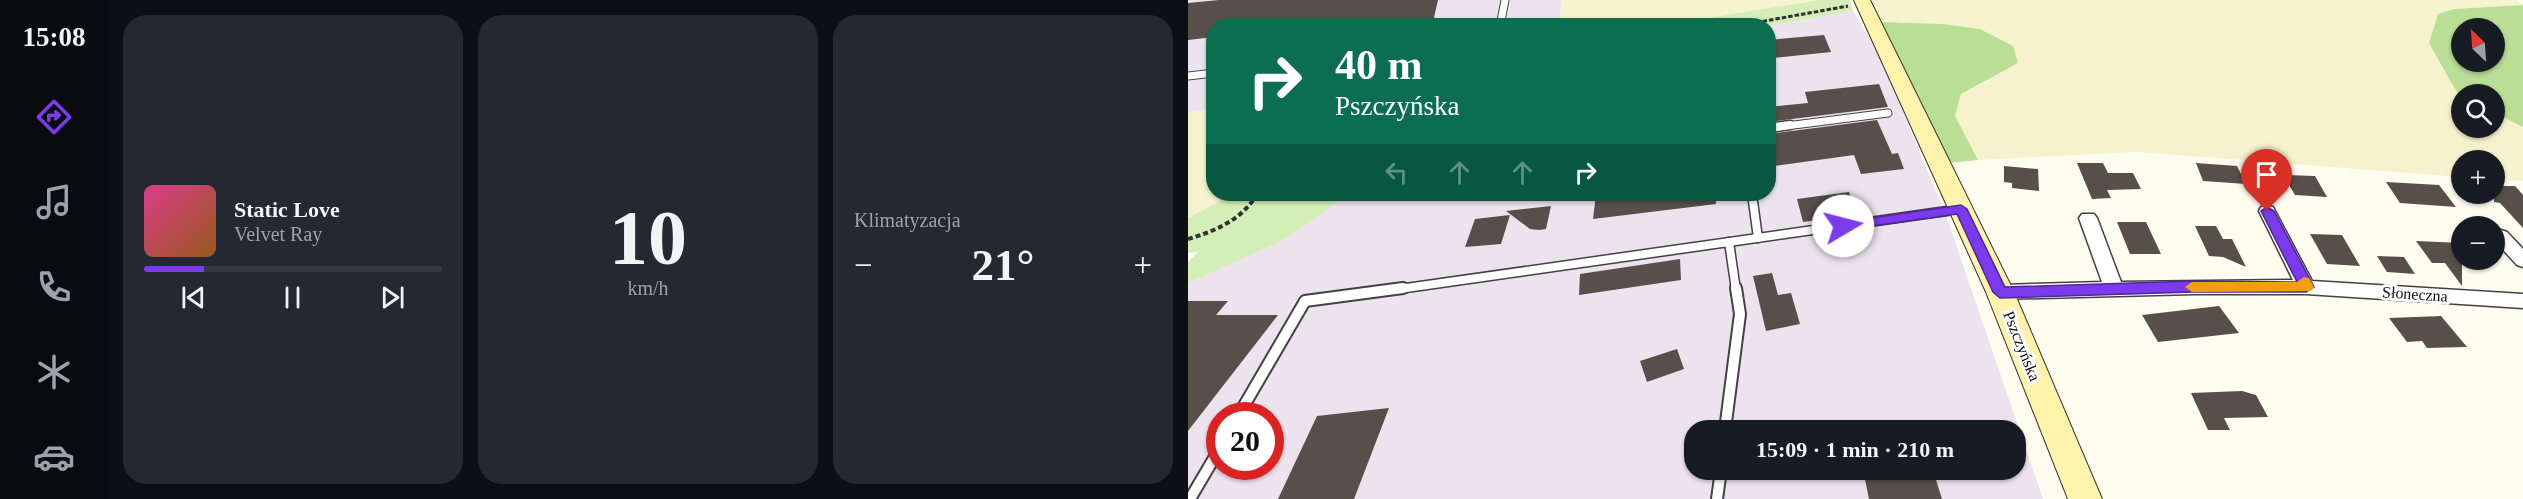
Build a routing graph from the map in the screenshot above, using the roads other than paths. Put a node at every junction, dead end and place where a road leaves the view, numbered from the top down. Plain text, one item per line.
1 (1505, 0) edge
2 (1863, 2) edge
3 (1502, 18) edge
4 (1206, 74) edge
5 (1188, 76) edge
6 (1888, 113) dead end
7 (1776, 127) edge
8 (1753, 201) edge
9 (1961, 209) junction
10 (2267, 211) dead end
11 (2088, 218) dead end
12 (1758, 238) junction
13 (2505, 241) edge
14 (1729, 242) junction
15 (2523, 261) edge
16 (2306, 287) junction
17 (2114, 289) junction
18 (2000, 292) junction
19 (2523, 301) edge
20 (1246, 402) edge
21 (1726, 420) edge
22 (1206, 471) edge
23 (1720, 480) edge
24 (1190, 499) edge
25 (1717, 499) edge
26 (2085, 499) edge

1 - 3 lane
2 - 9 main road, Pszczyńska
4 - 5 lane
6 - 7 lane
8 - 12 lane
9 - 12 lane
9 - 18 main road, Pszczyńska
10 - 16 street
11 - 17 street
12 - 14 lane
13 - 15 street
14 - 20 lane
14 - 21 lane
16 - 17 street, Słoneczna
16 - 19 street, Słoneczna
17 - 18 street, Słoneczna
18 - 26 main road, Pszczyńska
22 - 24 lane
23 - 25 lane

